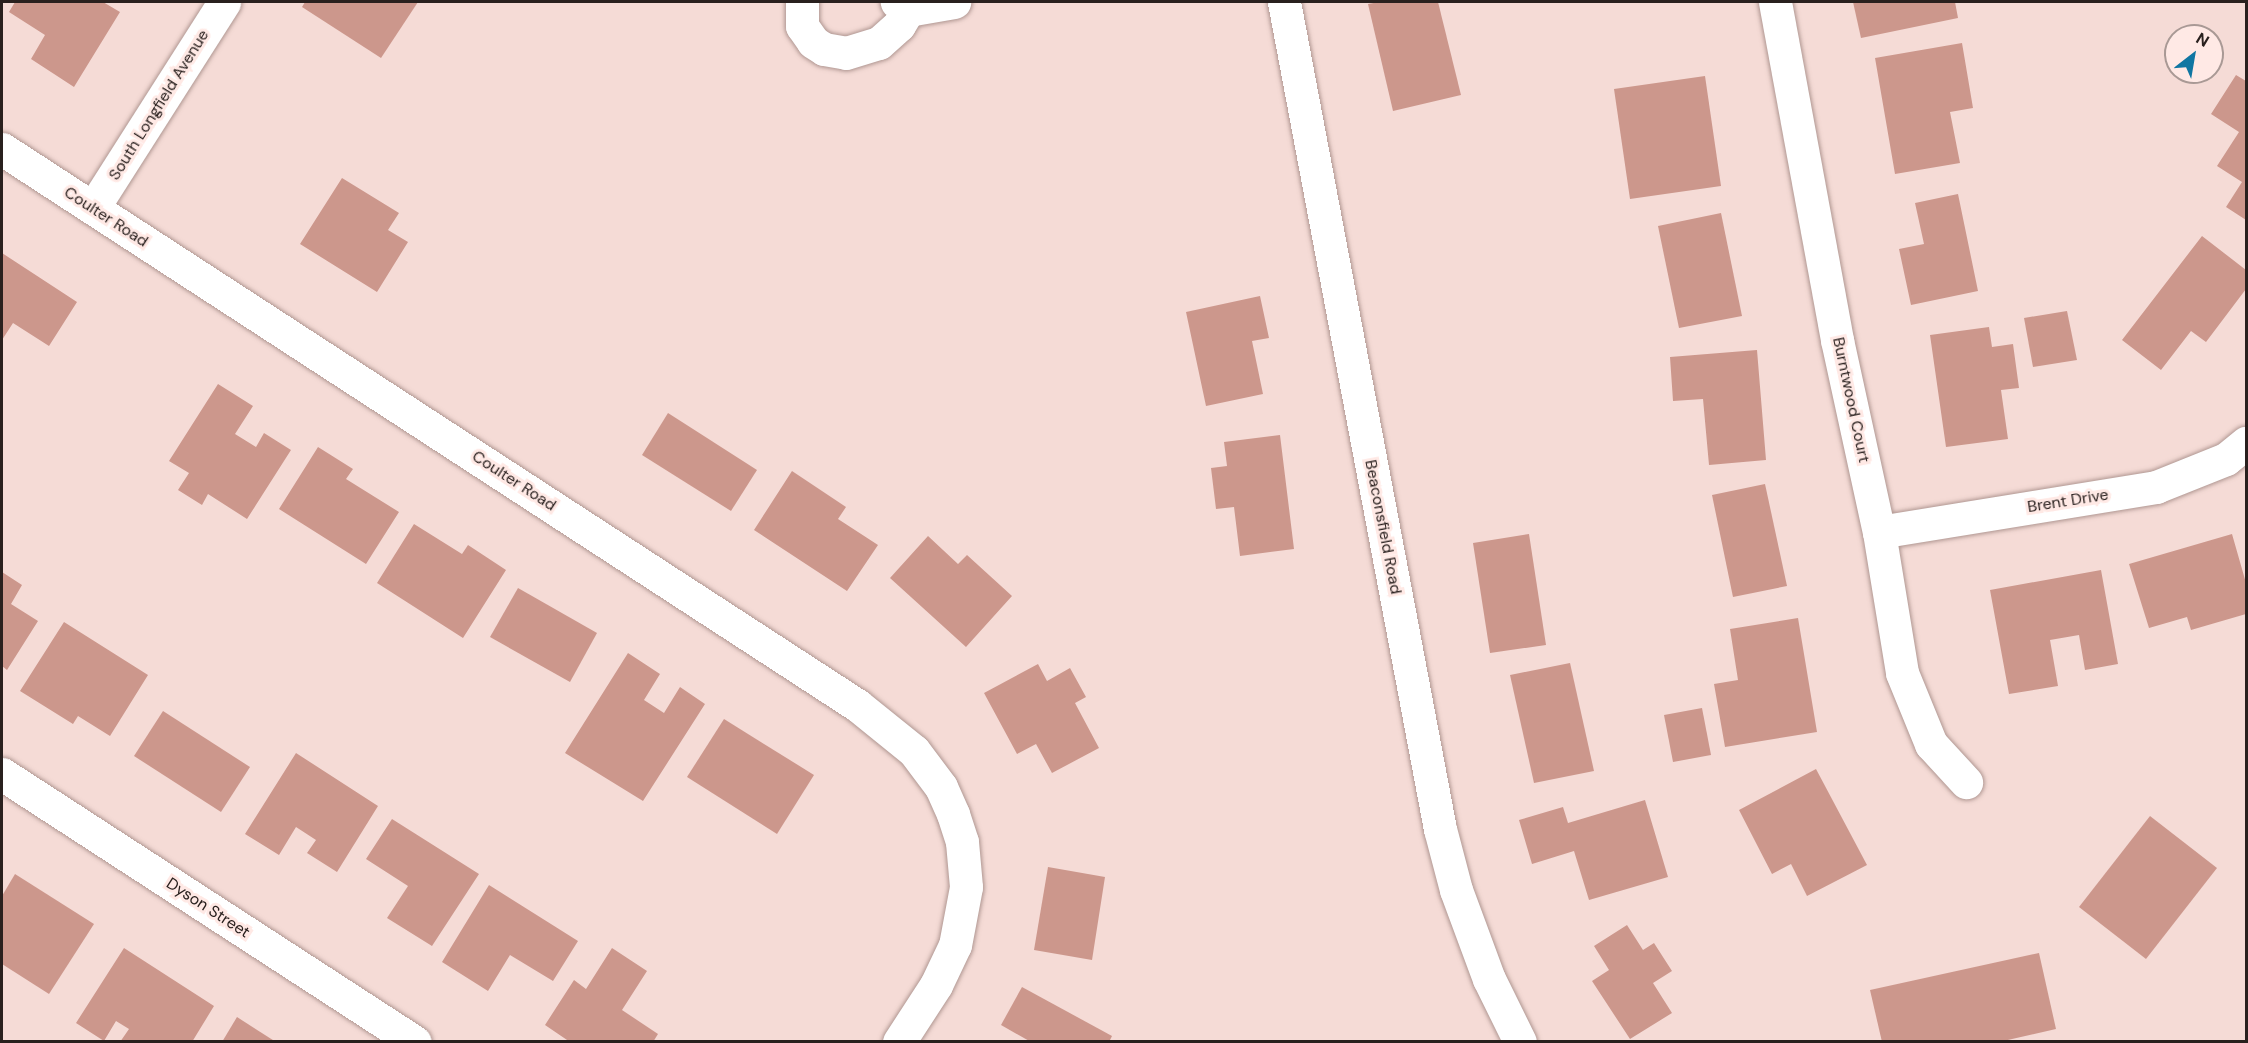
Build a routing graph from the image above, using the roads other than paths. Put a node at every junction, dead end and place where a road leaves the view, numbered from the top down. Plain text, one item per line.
1 (224, 2) edge
2 (802, 2) edge
3 (954, 2) edge
4 (1284, 2) edge
5 (1775, 2) edge
6 (903, 6) edge
7 (2, 149) edge
8 (93, 208) junction
9 (2247, 443) edge
10 (1879, 532) junction
11 (2, 774) edge
12 (1966, 782) dead end
13 (415, 1041) edge
14 (899, 1041) edge
15 (1520, 1041) edge

1 - 8 street, South Longfield Avenue
2 - 6 street
3 - 6 street
4 - 15 street, Beaconsfield Road
5 - 10 street, Burntwood Court
7 - 8 street, Coulter Road
8 - 14 street, Coulter Road
9 - 10 street, Brent Drive
10 - 12 street, Burntwood Court
11 - 13 street, Dyson Street

